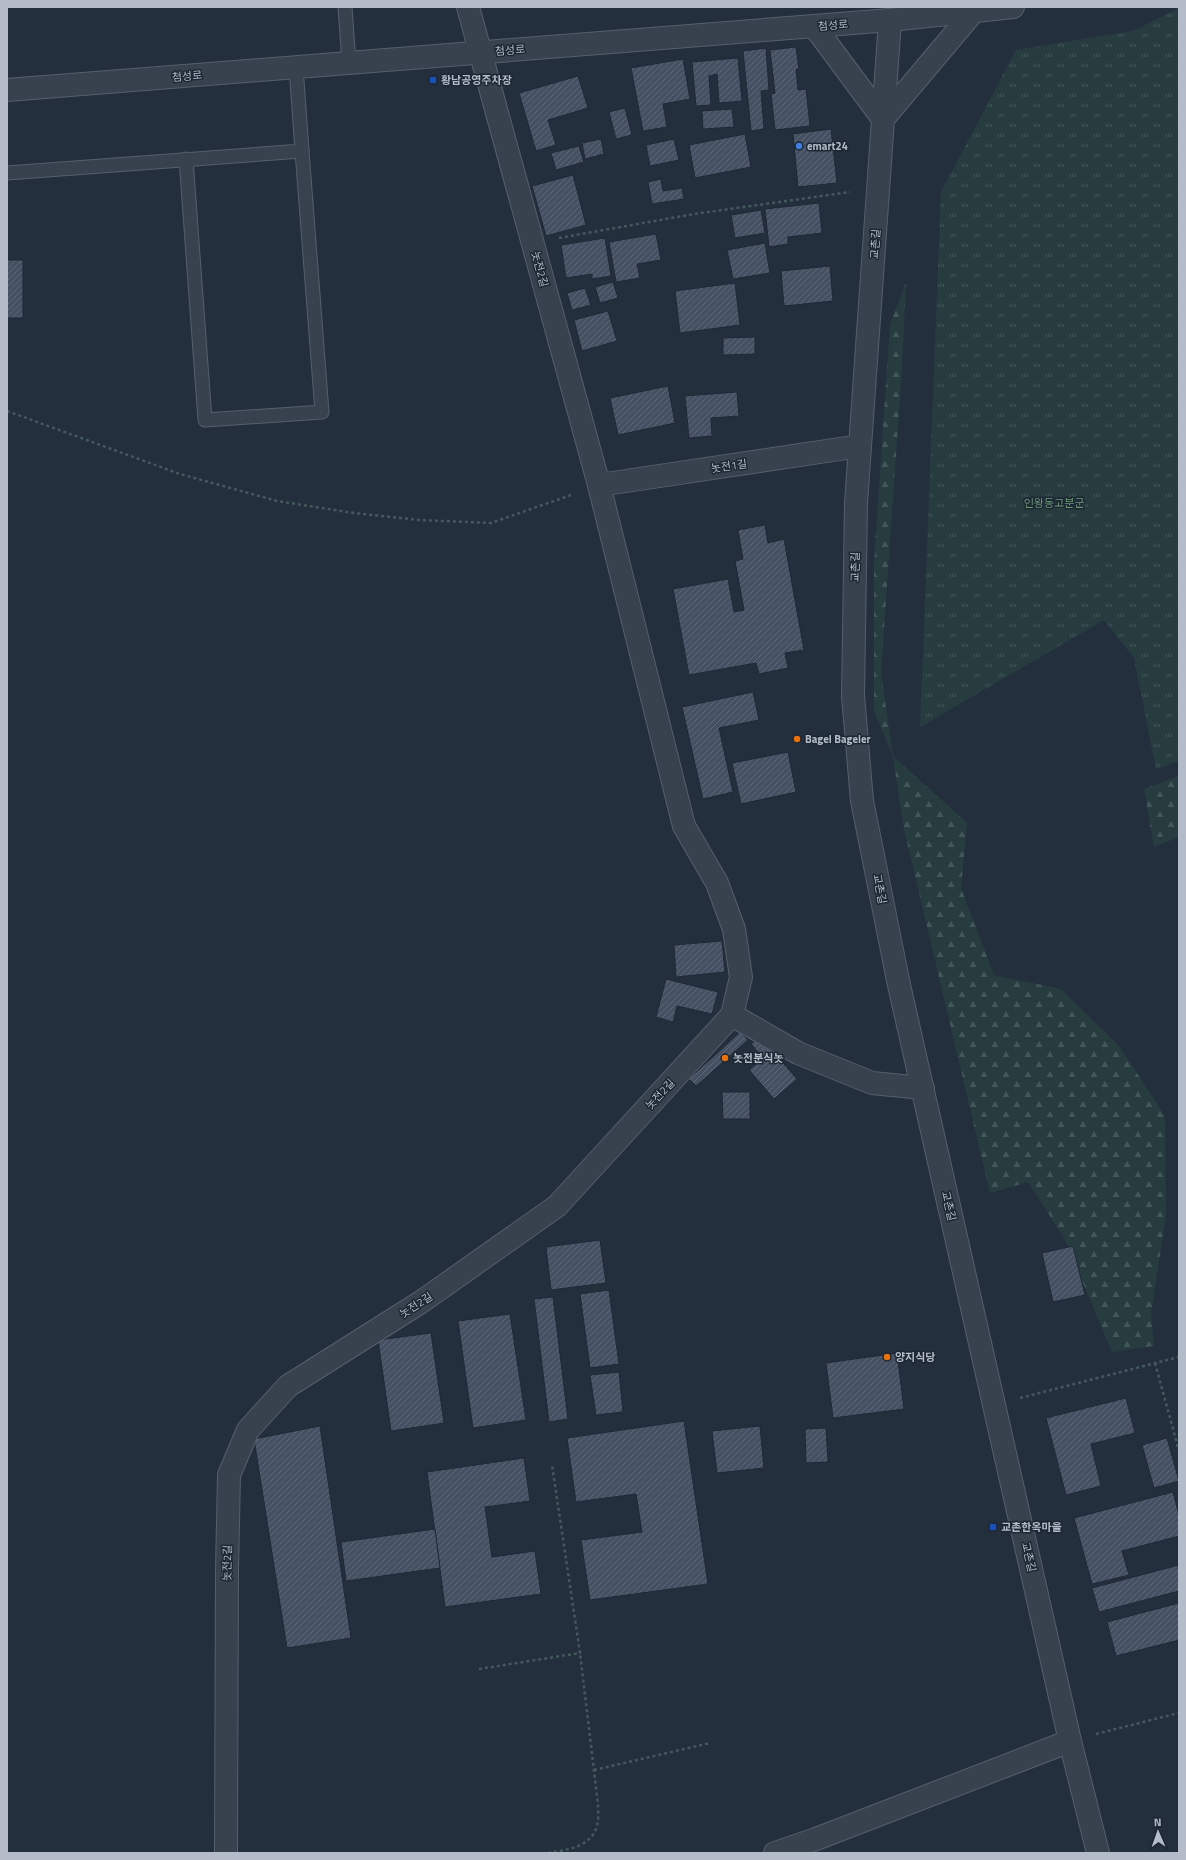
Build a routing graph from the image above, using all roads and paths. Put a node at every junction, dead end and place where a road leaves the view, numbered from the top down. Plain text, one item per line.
1 (345, 7) edge
2 (468, 7) edge
3 (1013, 7) edge
4 (974, 11) junction
5 (890, 20) junction
6 (814, 26) junction
7 (481, 52) junction
8 (349, 63) junction
9 (296, 67) junction
10 (7, 90) edge
11 (883, 119) junction
12 (302, 151) junction
13 (186, 160) junction
14 (7, 173) edge
15 (879, 188) junction
16 (533, 242) junction
17 (7, 411) edge
18 (860, 446) junction
19 (599, 485) junction
20 (732, 1015) junction
21 (923, 1088) junction
22 (1179, 1357) edge
23 (1155, 1363) junction
24 (994, 1405) junction
25 (1179, 1451) edge
26 (552, 1465) dead end
27 (580, 1653) junction
28 (479, 1669) dead end
29 (1179, 1713) edge
30 (1070, 1740) junction
31 (710, 1743) dead end
32 (594, 1770) junction
33 (226, 1853) edge
34 (548, 1853) edge
35 (775, 1853) edge
36 (1098, 1853) edge

1 - 8 lane
2 - 7 street, 놋전2길
3 - 4 street, 첨성로
4 - 5 street, 첨성로
4 - 11 street
5 - 6 street, 첨성로
5 - 11 street, 교촌길
6 - 7 street, 첨성로
6 - 11 street
7 - 8 street, 첨성로
7 - 16 street, 놋전2길
8 - 9 street, 첨성로
9 - 10 street, 첨성로
9 - 12 lane
11 - 15 street, 교촌길
12 - 13 lane
12 - 13 lane
13 - 14 lane
15 - 16 path
15 - 18 street, 교촌길
16 - 19 street, 놋전2길
17 - 19 path
18 - 19 street, 놋전1길
18 - 21 street, 교촌길
19 - 20 street, 놋전2길
20 - 21 street
20 - 33 street, 놋전2길
21 - 24 street, 교촌길
22 - 23 path
23 - 24 path
23 - 25 path
24 - 30 street, 교촌길
26 - 27 path
27 - 28 path
27 - 32 path
29 - 30 path
30 - 35 street
30 - 36 street, 교촌길
31 - 32 path
32 - 34 path

